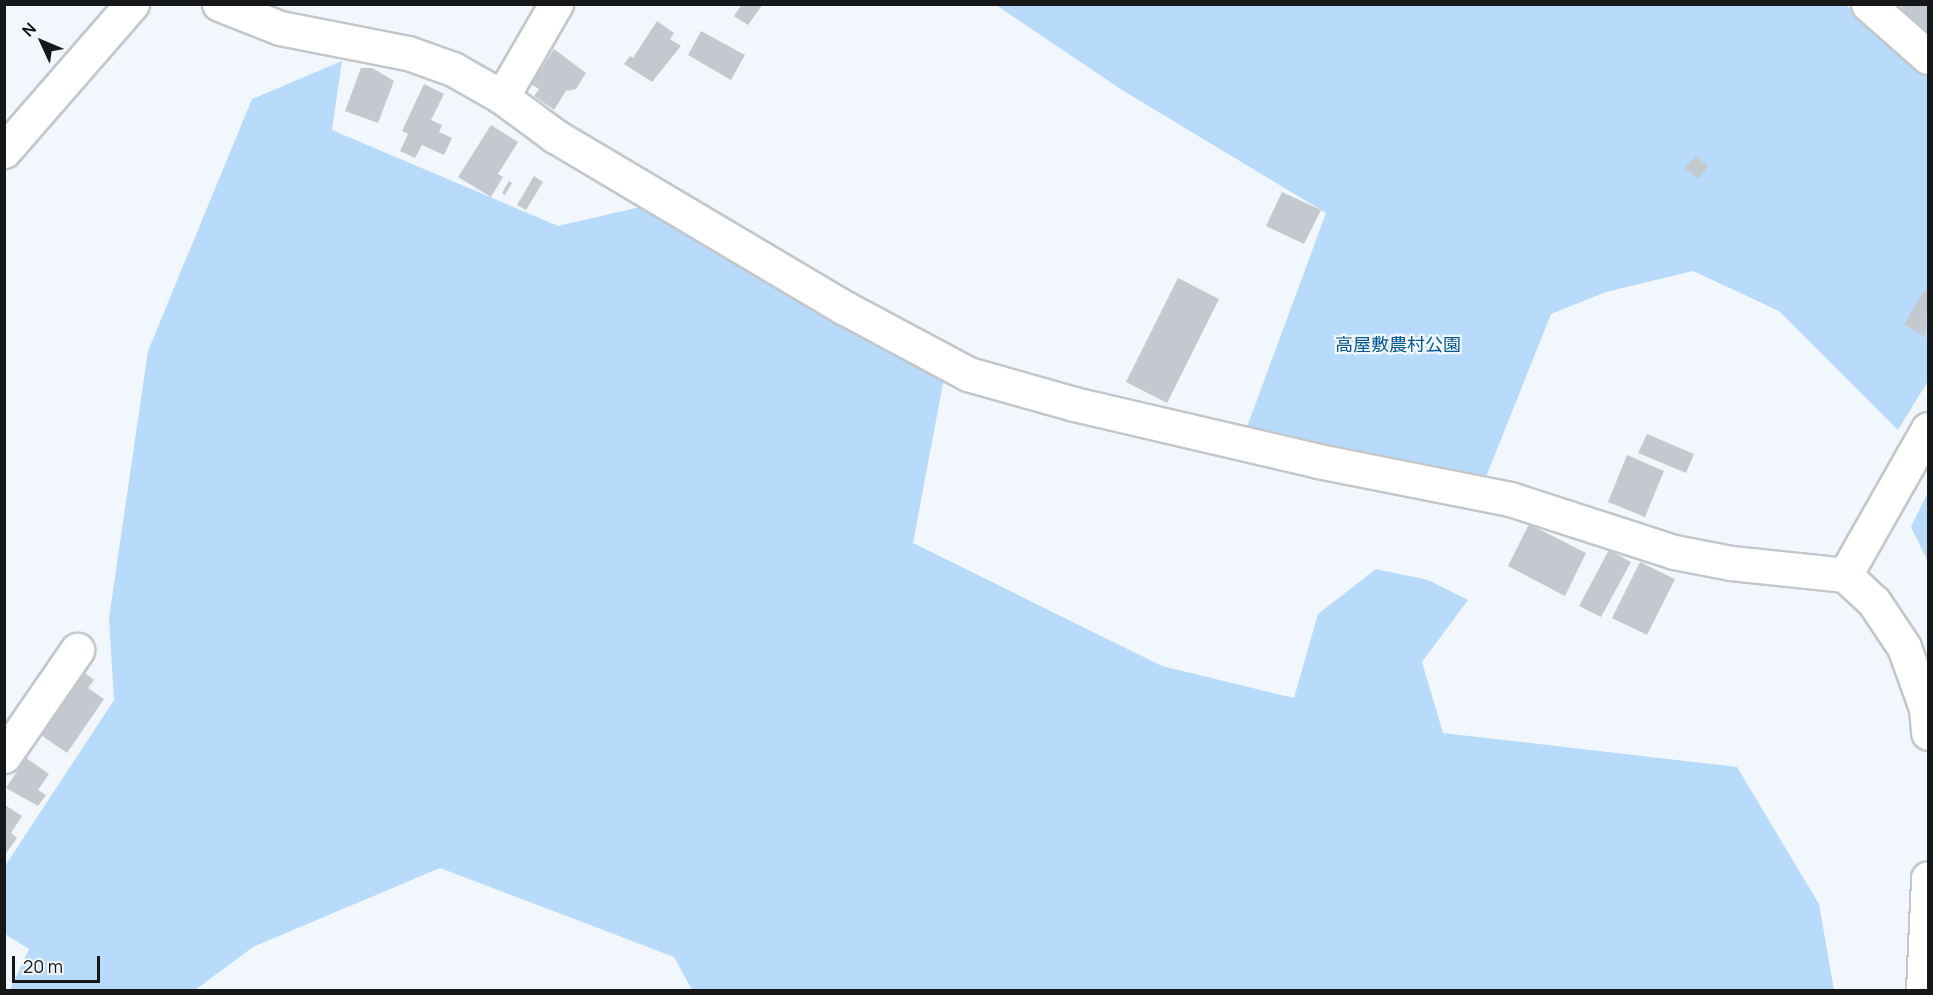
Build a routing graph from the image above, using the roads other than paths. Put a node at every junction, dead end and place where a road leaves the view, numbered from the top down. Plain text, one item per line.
1 (132, 4) edge
2 (219, 4) edge
3 (556, 4) edge
4 (1868, 4) edge
5 (1929, 57) edge
6 (502, 98) junction
7 (4, 151) edge
8 (1929, 429) edge
9 (1845, 575) junction
10 (77, 650) dead end
11 (1929, 733) edge
12 (4, 756) edge
13 (1929, 878) edge
14 (1923, 990) edge

1 - 7 street
2 - 6 street
3 - 6 street
4 - 5 street
6 - 9 street
8 - 9 street
9 - 11 street
10 - 12 street
13 - 14 street

